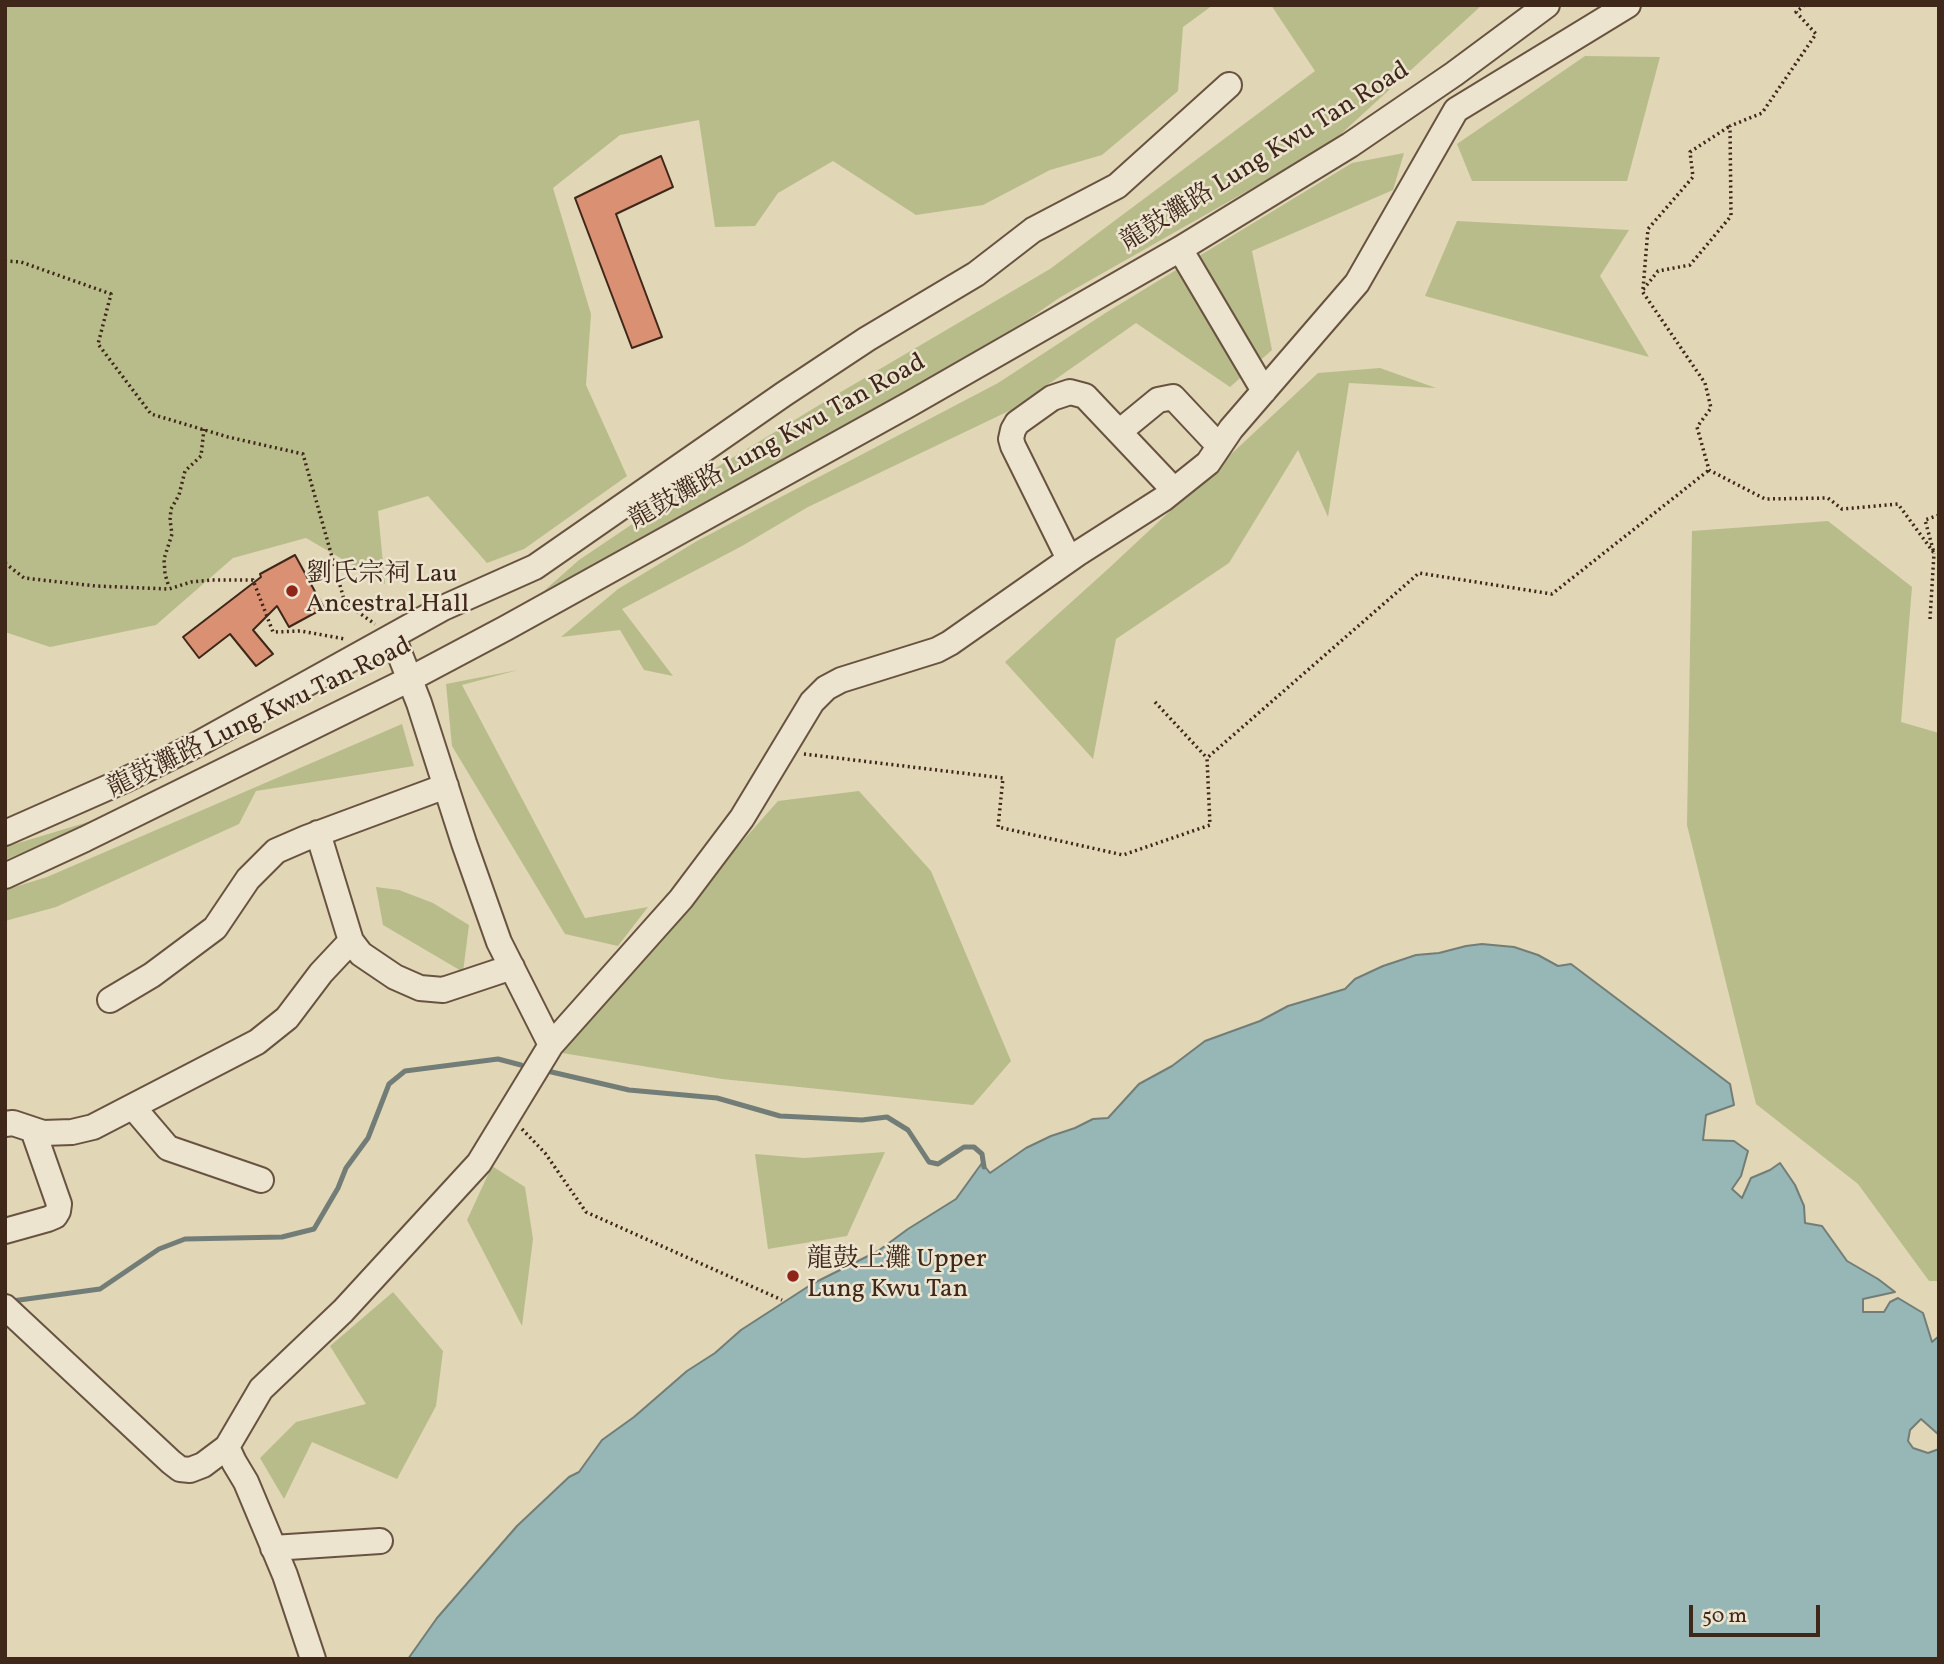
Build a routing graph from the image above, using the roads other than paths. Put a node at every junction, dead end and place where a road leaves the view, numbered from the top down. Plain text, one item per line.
1 (1547, 5) edge
2 (1628, 5) edge
3 (1229, 85) dead end
4 (1180, 249) junction
5 (1264, 391) junction
6 (1119, 432) junction
7 (1219, 446) junction
8 (1174, 490) junction
9 (1069, 559) junction
10 (383, 642) junction
11 (410, 679) junction
12 (446, 786) junction
13 (5, 833) edge
14 (318, 833) junction
15 (5, 876) edge
16 (351, 941) junction
17 (512, 967) junction
18 (110, 1000) dead end
19 (551, 1045) junction
20 (132, 1107) junction
21 (5, 1124) edge
22 (33, 1130) junction
23 (261, 1180) dead end
24 (5, 1231) edge
25 (5, 1307) edge
26 (227, 1447) junction
27 (380, 1541) dead end
28 (274, 1548) junction
29 (313, 1659) edge

1 - 4 street, 龍鼓灘路 Lung Kwu Tan Road
2 - 5 street
3 - 10 street
4 - 5 street
4 - 11 street, 龍鼓灘路 Lung Kwu Tan Road
5 - 7 street
6 - 7 street
6 - 8 street
6 - 9 street
7 - 8 street
8 - 9 street
9 - 19 street
10 - 11 street
10 - 13 street
11 - 12 street
11 - 15 street, 龍鼓灘路 Lung Kwu Tan Road
12 - 14 street
12 - 17 street
14 - 16 street
14 - 18 street
16 - 17 street
16 - 20 street
17 - 19 street
19 - 26 street
20 - 22 street
20 - 23 street
21 - 22 street
22 - 24 street
25 - 26 street
26 - 28 street
27 - 28 street
28 - 29 street

